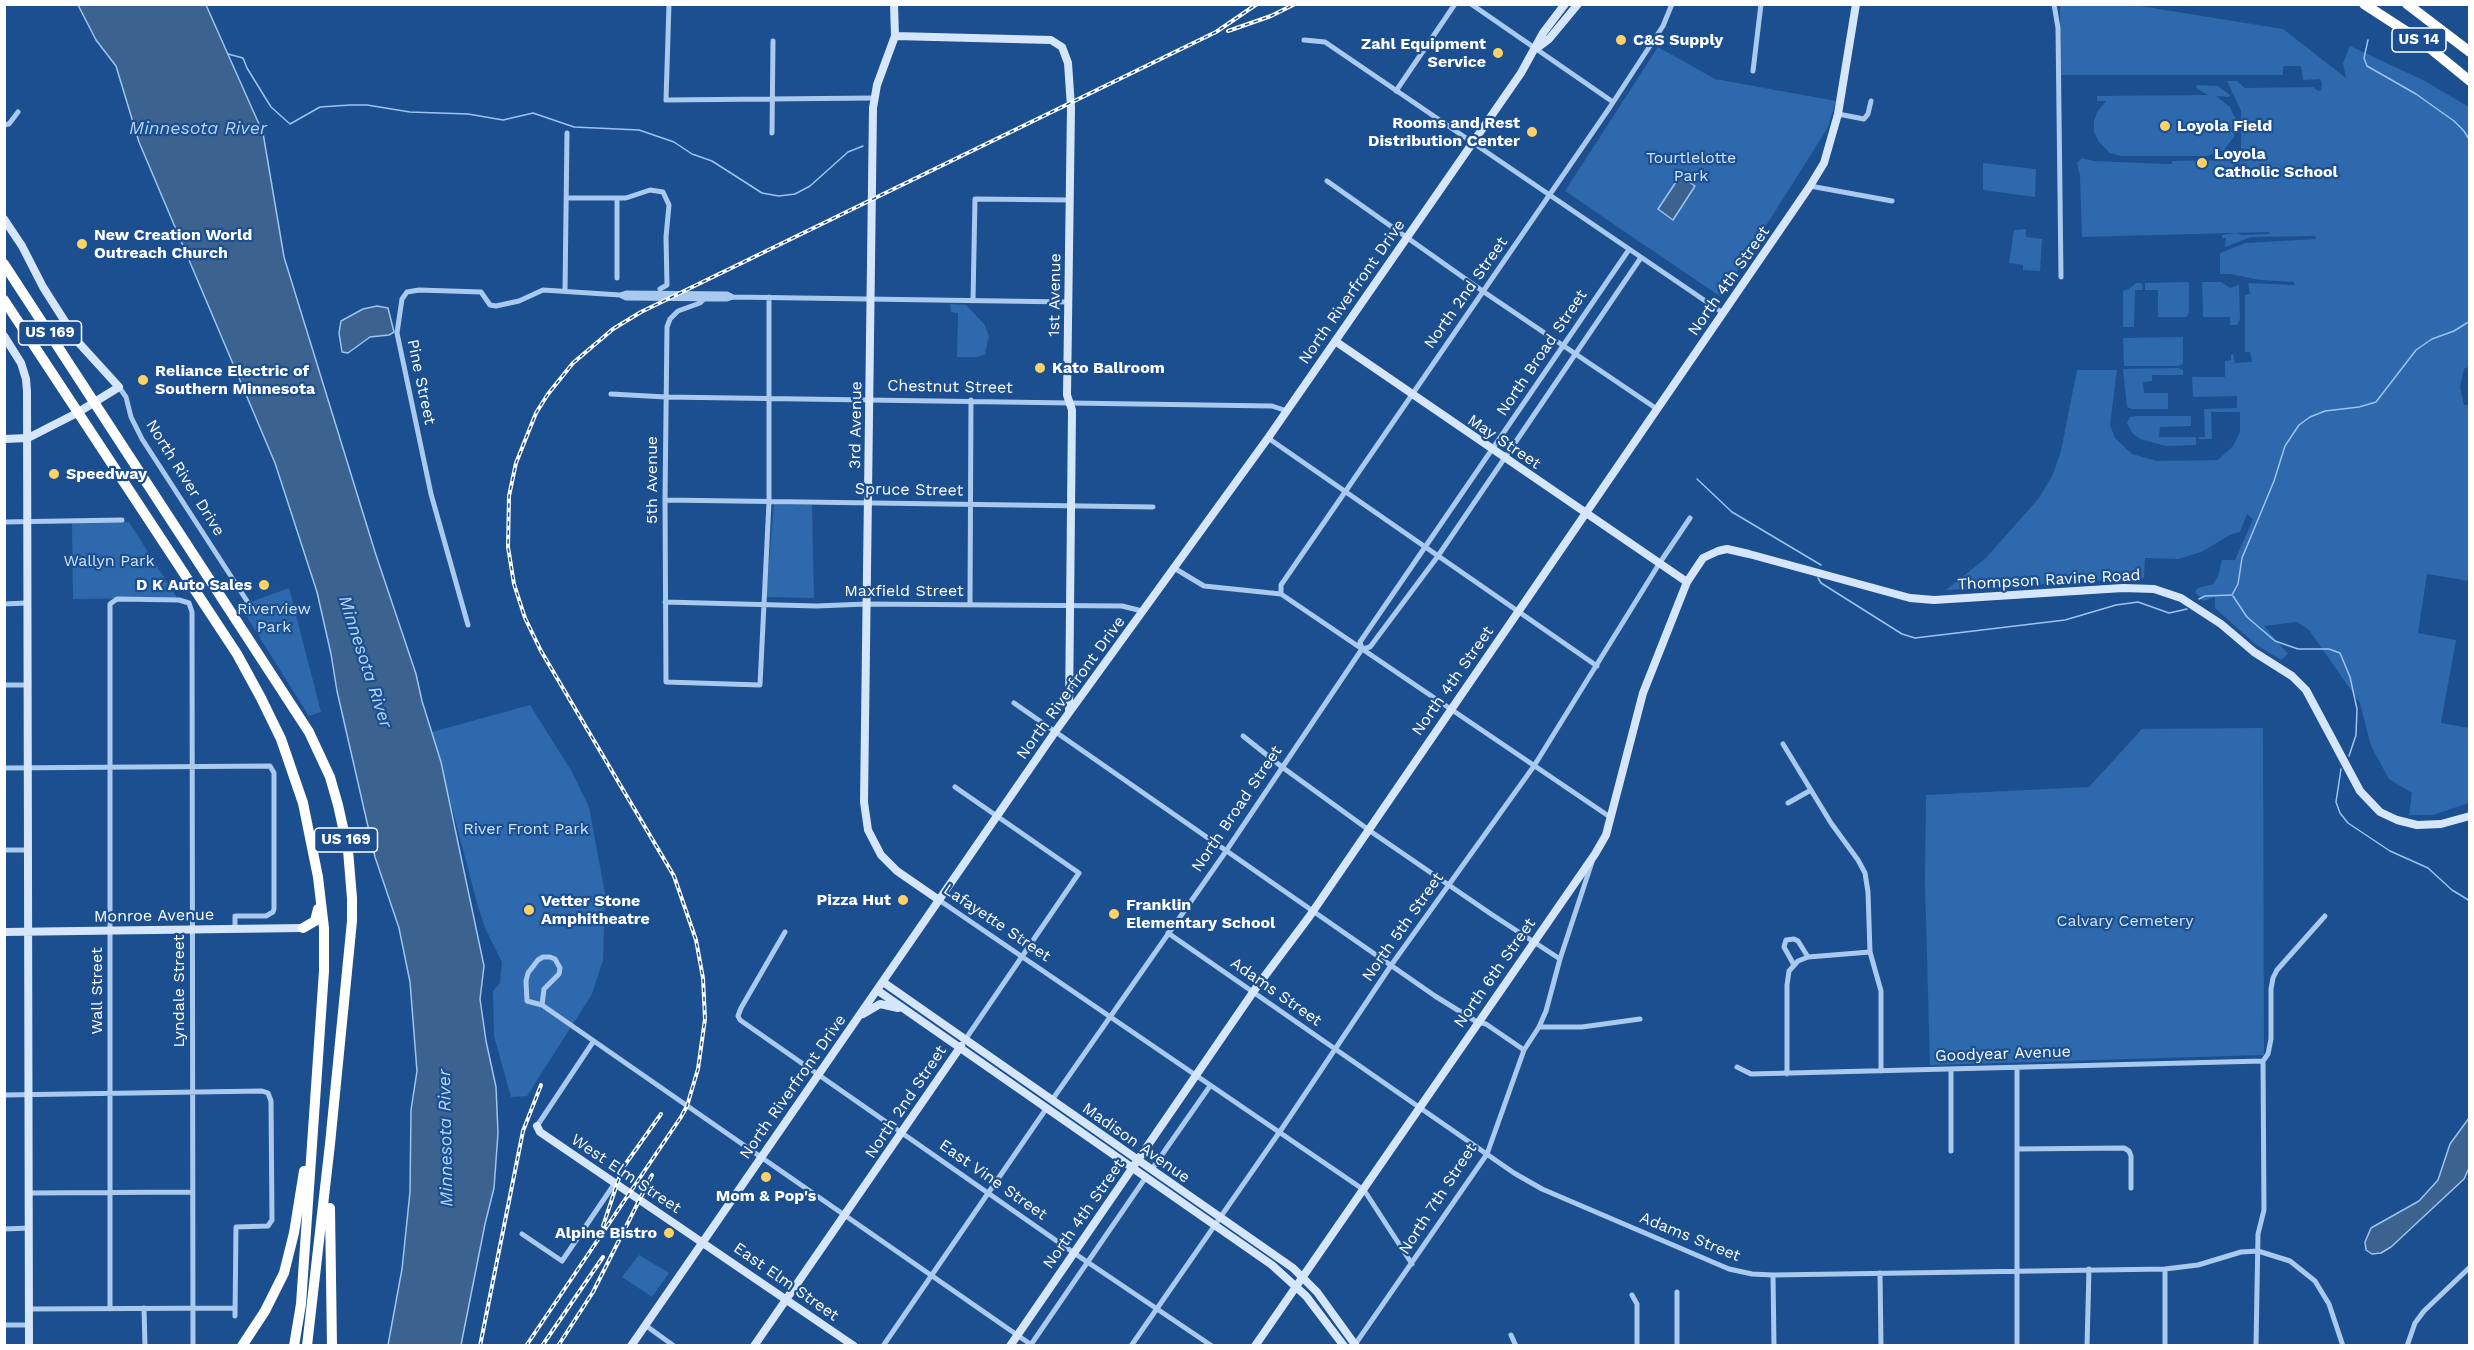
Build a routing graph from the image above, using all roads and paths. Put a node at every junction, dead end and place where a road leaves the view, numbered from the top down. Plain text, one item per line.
1 (669, 4) edge
2 (894, 4) edge
3 (1455, 4) edge
4 (1471, 4) edge
5 (1565, 4) edge
6 (1578, 4) edge
7 (1671, 4) edge
8 (1761, 4) edge
9 (1856, 4) edge
10 (2054, 4) edge
11 (2364, 4) edge
12 (2407, 4) edge
13 (895, 36) junction
14 (1304, 40) dead end
15 (773, 41) dead end
16 (1536, 49) junction
17 (2469, 52) edge
18 (1753, 70) dead end
19 (2469, 81) edge
20 (1396, 91) junction
21 (772, 98) junction
22 (874, 98) junction
23 (1871, 101) dead end
24 (1613, 102) junction
25 (18, 112) dead end
26 (1838, 114) junction
27 (4, 125) edge
28 (567, 133) dead end
29 (772, 133) dead end
30 (1472, 142) junction
31 (1327, 181) dead end
32 (1810, 186) junction
33 (1549, 196) junction
34 (567, 198) junction
35 (617, 198) junction
36 (1070, 200) junction
37 (1893, 201) dead end
38 (4, 219) edge
39 (1407, 237) junction
40 (1628, 250) junction
41 (1640, 259) junction
42 (4, 264) edge
43 (617, 278) dead end
44 (2061, 278) dead end
45 (660, 289) dead end
46 (565, 291) junction
47 (1484, 292) junction
48 (620, 296) junction
49 (733, 297) junction
50 (769, 297) junction
51 (871, 299) junction
52 (4, 300) edge
53 (703, 300) junction
54 (973, 301) junction
55 (1068, 302) junction
56 (1723, 313) junction
57 (4, 336) edge
58 (1335, 341) junction
59 (1563, 346) junction
60 (1576, 354) junction
61 (119, 387) junction
62 (611, 394) dead end
63 (1412, 395) junction
64 (666, 397) junction
65 (770, 399) junction
66 (871, 399) junction
67 (971, 400) junction
68 (95, 402) junction
69 (1070, 402) junction
70 (1657, 409) junction
71 (1287, 411) junction
72 (77, 413) junction
73 (27, 438) junction
74 (1268, 438) junction
75 (4, 439) edge
76 (1492, 450) junction
77 (1504, 458) junction
78 (1344, 492) junction
79 (665, 500) junction
80 (769, 502) junction
81 (868, 502) junction
82 (970, 504) junction
83 (1071, 505) junction
84 (1153, 507) dead end
85 (1586, 513) junction
86 (1690, 518) dead end
87 (122, 520) dead end
88 (28, 521) junction
89 (4, 522) edge
90 (1424, 548) junction
91 (1437, 556) junction
92 (1659, 564) junction
93 (1174, 568) junction
94 (1687, 582) junction
95 (1281, 594) junction
96 (247, 601) dead end
97 (665, 602) junction
98 (27, 603) junction
99 (189, 603) joint
100 (4, 604) edge
101 (867, 604) junction
102 (970, 604) junction
103 (765, 605) junction
104 (1070, 606) junction
105 (1142, 611) junction
106 (1517, 612) junction
107 (468, 625) dead end
108 (1362, 649) junction
109 (1597, 666) junction
110 (27, 685) junction
111 (4, 686) edge
112 (1014, 703) dead end
113 (1450, 710) junction
114 (1069, 714) junction
115 (1055, 732) junction
116 (1243, 736) dead end
117 (1783, 744) dead end
118 (192, 765) junction
119 (111, 766) junction
120 (1534, 766) junction
121 (28, 767) junction
122 (1282, 767) junction
123 (4, 768) edge
124 (955, 787) dead end
125 (1811, 790) junction
126 (1788, 803) dead end
127 (997, 816) junction
128 (2469, 816) edge
129 (1610, 817) junction
130 (1368, 829) junction
131 (876, 847) joint
132 (4, 850) edge
133 (29, 850) junction
134 (1227, 850) junction
135 (1595, 854) junction
136 (316, 864) junction
137 (1449, 884) junction
138 (939, 900) junction
139 (1313, 910) junction
140 (2325, 916) dead end
141 (235, 928) junction
142 (303, 928) junction
143 (193, 929) junction
144 (110, 930) junction
145 (4, 932) edge
146 (29, 932) junction
147 (784, 932) dead end
148 (1168, 933) junction
149 (1535, 942) junction
150 (324, 951) junction
151 (1870, 952) junction
152 (1024, 957) junction
153 (1808, 957) junction
154 (1560, 959) junction
155 (1392, 964) junction
156 (1794, 965) junction
157 (883, 981) junction
158 (877, 990) junction
159 (1254, 992) junction
160 (542, 1005) junction
161 (906, 1011) junction
162 (1109, 1016) junction
163 (1640, 1018) dead end
164 (857, 1019) junction
165 (1477, 1022) junction
166 (1539, 1027) junction
167 (965, 1040) junction
168 (593, 1042) junction
169 (959, 1049) junction
170 (1335, 1050) junction
171 (1524, 1050) junction
172 (2263, 1061) junction
173 (1737, 1067) dead end
174 (2017, 1068) junction
175 (1951, 1070) junction
176 (1881, 1071) junction
177 (1787, 1074) junction
178 (818, 1076) junction
179 (1196, 1076) junction
180 (1209, 1086) junction
181 (192, 1092) junction
182 (110, 1093) junction
183 (4, 1095) edge
184 (29, 1095) junction
185 (1052, 1100) junction
186 (1419, 1107) junction
187 (315, 1109) junction
188 (1046, 1109) junction
189 (537, 1126) joint
190 (902, 1133) junction
191 (1279, 1133) junction
192 (330, 1144) junction
193 (2017, 1149) junction
194 (1951, 1150) dead end
195 (1486, 1154) junction
196 (761, 1157) junction
197 (1138, 1160) junction
198 (1132, 1168) junction
199 (1152, 1169) junction
200 (1146, 1177) junction
201 (615, 1183) junction
202 (2131, 1188) dead end
203 (1364, 1190) junction
204 (110, 1192) junction
205 (193, 1192) junction
206 (29, 1193) junction
207 (988, 1193) junction
208 (845, 1216) junction
209 (1219, 1216) junction
210 (1213, 1224) junction
211 (29, 1228) junction
212 (4, 1229) edge
213 (522, 1234) dead end
214 (703, 1241) junction
215 (2258, 1251) junction
216 (1074, 1253) junction
217 (1088, 1262) junction
218 (1412, 1264) junction
219 (2469, 1267) edge
220 (2089, 1269) junction
221 (2165, 1269) junction
222 (2017, 1270) junction
223 (1880, 1273) junction
224 (1773, 1275) junction
225 (932, 1276) junction
226 (1303, 1276) junction
227 (1297, 1285) junction
228 (1677, 1292) dead end
229 (1632, 1295) dead end
230 (786, 1298) junction
231 (1157, 1307) junction
232 (144, 1308) junction
233 (193, 1308) junction
234 (235, 1308) junction
235 (29, 1309) junction
236 (110, 1309) junction
237 (235, 1316) dead end
238 (29, 1324) junction
239 (4, 1325) edge
240 (645, 1325) junction
241 (1018, 1334) junction
242 (1511, 1335) dead end
243 (1032, 1345) edge
244 (1355, 1345) edge
245 (29, 1346) edge
246 (145, 1346) edge
247 (193, 1346) edge
248 (242, 1346) edge
249 (294, 1346) edge
250 (307, 1346) edge
251 (332, 1346) edge
252 (631, 1346) edge
253 (674, 1346) edge
254 (754, 1346) edge
255 (854, 1346) edge
256 (883, 1346) edge
257 (1010, 1346) edge
258 (1131, 1346) edge
259 (1212, 1346) edge
260 (1255, 1346) edge
261 (1344, 1346) edge
262 (1516, 1346) edge
263 (1637, 1346) edge
264 (1677, 1346) edge
265 (1774, 1346) edge
266 (1881, 1346) edge
267 (2017, 1346) edge
268 (2087, 1346) edge
269 (2165, 1346) edge
270 (2256, 1346) edge
271 (2343, 1346) edge
272 (2407, 1346) edge

1 - 21 street
2 - 13 street, 3rd Avenue
3 - 20 street
4 - 16 street
5 - 16 street, North Riverfront Drive
6 - 16 street, North Riverfront Drive
7 - 24 street, North 2nd Street
8 - 18 street
9 - 26 street, North 4th Street
10 - 44 street
11 - 19 highway, US 14
12 - 17 highway, US 14
13 - 22 street, 3rd Avenue
13 - 36 street, 1st Avenue
14 - 20 street
15 - 21 street
16 - 24 street
16 - 30 street, North Riverfront Drive
20 - 30 street
21 - 22 street
21 - 29 street
22 - 51 street, 3rd Avenue
23 - 26 street
24 - 33 street, North 2nd Street
25 - 27 street
26 - 32 street, North 4th Street
28 - 34 street
30 - 33 street
30 - 39 street, North Riverfront Drive
31 - 39 street
32 - 37 street
32 - 56 street, North 4th Street
33 - 40 street
33 - 47 street, North 2nd Street
34 - 35 street
34 - 46 street
35 - 43 street
35 - 45 street
36 - 54 street
36 - 55 street, 1st Avenue
38 - 61 street, North River Drive
39 - 47 street
39 - 58 street, North Riverfront Drive
40 - 41 street
40 - 59 street, North Broad Street
41 - 56 street
41 - 60 street, North Broad Street
42 - 68 highway, US 169
46 - 48 street, Pine Street
46 - 107 street, Pine Street
47 - 59 street
47 - 63 street, North 2nd Street
48 - 49 street, Pine Street
48 - 53 street, Pine Street
49 - 50 street, Pine Street
49 - 53 street, Pine Street
50 - 51 street, Pine Street
50 - 65 street
51 - 54 street, Pine Street
51 - 66 street, 3rd Avenue
52 - 72 highway, US 169
53 - 64 street, 5th Avenue
54 - 55 street, Pine Street
55 - 69 street, 1st Avenue
56 - 70 street, North 4th Street
57 - 73 street
58 - 63 street, May Street
58 - 71 street, North Riverfront Drive
59 - 60 street
59 - 76 street, North Broad Street
60 - 70 street
60 - 77 street, North Broad Street
61 - 68 street
61 - 96 street, North River Drive
62 - 64 street, Chestnut Street
63 - 76 street, May Street
63 - 78 street, North 2nd Street
64 - 65 street, Chestnut Street
64 - 79 street, 5th Avenue
65 - 66 street, Chestnut Street
65 - 80 street
66 - 67 street, Chestnut Street
66 - 81 street, 3rd Avenue
67 - 69 street, Chestnut Street
67 - 82 street
68 - 72 street
68 - 192 highway, US 169
69 - 71 street, Chestnut Street
69 - 83 street, 1st Avenue
70 - 85 street, North 4th Street
71 - 74 street, North Riverfront Drive
72 - 73 street
72 - 136 highway, US 169
73 - 75 street
73 - 88 street
74 - 78 street
74 - 93 street, North Riverfront Drive
76 - 77 street, May Street
76 - 90 street, North Broad Street
77 - 85 street, May Street
77 - 91 street, North Broad Street
78 - 90 street
78 - 95 street, North 2nd Street
79 - 80 street, Spruce Street
79 - 97 street, 5th Avenue
80 - 81 street, Spruce Street
80 - 103 street
81 - 82 street, Spruce Street
81 - 101 street, 3rd Avenue
82 - 83 street, Spruce Street
82 - 102 street
83 - 84 street, Spruce Street
83 - 104 street, 1st Avenue
85 - 92 street, May Street
85 - 106 street, North 4th Street
86 - 92 street, North 5th Street
87 - 88 street
88 - 89 street
88 - 98 street
90 - 91 street
90 - 108 street, North Broad Street
91 - 106 street
91 - 108 street, North Broad Street
92 - 94 street
92 - 109 street, North 5th Street
93 - 95 street
93 - 105 street, North Riverfront Drive
94 - 128 street, Thompson Ravine Road
94 - 129 street, North 6th Street
95 - 108 street
97 - 103 street, Maxfield Street
97 - 103 street, 5th Avenue
98 - 100 street
98 - 110 street
99 - 118 street, Lyndale Street
99 - 119 street, Wall Street
101 - 102 street, Maxfield Street
101 - 103 street, Maxfield Street
101 - 131 street, 3rd Avenue
102 - 104 street, Maxfield Street
104 - 105 street, Maxfield Street
104 - 114 street, 1st Avenue
105 - 114 street, North Riverfront Drive
106 - 109 street
106 - 113 street, North 4th Street
108 - 113 street
108 - 122 street, North Broad Street
109 - 120 street, North 5th Street
110 - 111 street
110 - 121 street
112 - 115 street
113 - 120 street
113 - 130 street, North 4th Street
114 - 115 street, North Riverfront Drive
115 - 127 street, North Riverfront Drive
115 - 134 street
116 - 122 street
117 - 125 street
118 - 119 street
118 - 141 street
118 - 143 street, Lyndale Street
119 - 121 street
119 - 144 street, Wall Street
120 - 129 street
120 - 137 street, North 5th Street
121 - 123 street
121 - 133 street
122 - 130 street
122 - 134 street, North Broad Street
124 - 127 street
125 - 126 street
125 - 151 street
127 - 138 street, North Riverfront Drive
127 - 152 street, North 2nd Street
129 - 135 street, North 6th Street
130 - 137 street
130 - 139 street, North 4th Street
131 - 138 street, Lafayette Street
132 - 133 street
133 - 146 street
134 - 139 street
134 - 148 street, North Broad Street
135 - 149 street, North 6th Street
135 - 154 street, North 7th Street
136 - 142 highway
136 - 150 highway, US 169
137 - 149 street
137 - 155 street, North 5th Street
138 - 152 street, Lafayette Street
138 - 157 street, North Riverfront Drive
139 - 155 street
139 - 159 street, North 4th Street
140 - 172 street
141 - 142 street, Monroe Avenue
141 - 143 street, Monroe Avenue
142 - 150 highway
143 - 144 street, Monroe Avenue
143 - 181 street, Lyndale Street
144 - 146 street, Monroe Avenue
144 - 182 street, Wall Street
145 - 146 street, Monroe Avenue
146 - 184 street
147 - 178 street, East Vine Street
148 - 159 street, Adams Street
148 - 162 street, North Broad Street
149 - 154 street
149 - 165 street, North 6th Street
150 - 187 highway, US 169
151 - 153 street
151 - 176 street
152 - 162 street, Lafayette Street
152 - 167 street, North 2nd Street
153 - 156 street
153 - 156 street
154 - 166 street, North 7th Street
155 - 165 street
155 - 170 street, North 5th Street
156 - 177 street
157 - 158 street, North Riverfront Drive
157 - 167 street, Madison Avenue
158 - 161 street, Madison Avenue
158 - 164 street, North Riverfront Drive
159 - 170 street, Adams Street
159 - 179 street, North 4th Street
160 - 160 street
160 - 168 street
161 - 164 street
161 - 169 street, Madison Avenue
162 - 179 street, Lafayette Street
162 - 185 street, North Broad Street
163 - 166 street
164 - 178 street, North Riverfront Drive
165 - 171 street
165 - 186 street, North 6th Street
166 - 171 street, North 7th Street
167 - 169 street, North 2nd Street
167 - 185 street, Madison Avenue
168 - 189 street
168 - 196 street
169 - 188 street, Madison Avenue
169 - 190 street, North 2nd Street
170 - 186 street, Adams Street
170 - 191 street, North 5th Street
171 - 195 street, North 7th Street
172 - 174 street, Goodyear Avenue
172 - 215 street
173 - 177 street, Goodyear Avenue
174 - 175 street, Goodyear Avenue
174 - 193 street
175 - 176 street, Goodyear Avenue
175 - 194 street
176 - 177 street, Goodyear Avenue
178 - 190 street, East Vine Street
178 - 196 street, North Riverfront Drive
179 - 180 street, Lafayette Street
179 - 197 street, North 4th Street
180 - 191 street, Lafayette Street
180 - 199 street
181 - 182 street
181 - 205 street, Lyndale Street
181 - 234 street
182 - 184 street
182 - 204 street, Wall Street
183 - 184 street
184 - 206 street
185 - 197 street, Madison Avenue
186 - 195 street, Adams Street
186 - 203 street, North 6th Street
187 - 248 highway
187 - 249 highway, US 169
188 - 198 street, Madison Avenue
188 - 207 street
189 - 201 street, West Elm Street
190 - 207 street, East Vine Street
190 - 208 street, North 2nd Street
191 - 203 street, Lafayette Street
191 - 209 street, North 5th Street
192 - 250 highway, US 169
192 - 251 highway
193 - 202 street
193 - 222 street
195 - 218 street, North 7th Street
195 - 224 street, Adams Street
196 - 208 street
196 - 214 street, North Riverfront Drive
197 - 198 street, North 4th Street
197 - 199 street, Madison Avenue
198 - 200 street, Madison Avenue
198 - 216 street, North 4th Street
199 - 209 street, Madison Avenue
200 - 210 street, Madison Avenue
200 - 217 street
201 - 213 street
201 - 214 street, West Elm Street
203 - 218 street
203 - 226 street, North 6th Street
204 - 205 street
204 - 206 street
204 - 236 street, Wall Street
205 - 233 street, Lyndale Street
206 - 211 street
207 - 216 street, East Vine Street
207 - 225 street
208 - 225 street
208 - 230 street, North 2nd Street
209 - 210 street, North 5th Street
209 - 226 street, Madison Avenue
210 - 227 street, Madison Avenue
210 - 231 street, North 5th Street
211 - 212 street
211 - 235 street
214 - 230 street, East Elm Street
214 - 240 street, North Riverfront Drive
215 - 221 street, Adams Street
215 - 270 street
215 - 271 street, Adams Street
216 - 217 street, East Vine Street
216 - 241 street, North 4th Street
217 - 231 street, East Vine Street
217 - 243 street
218 - 244 street, North 7th Street
219 - 272 street
220 - 221 street, Adams Street
220 - 222 street, Adams Street
220 - 268 street
221 - 269 street
222 - 223 street, Adams Street
222 - 267 street
223 - 224 street, Adams Street
223 - 266 street
224 - 265 street
225 - 241 street
225 - 256 street
226 - 227 street, North 6th Street
226 - 244 street, Madison Avenue
227 - 260 street, North 6th Street
227 - 261 street, Madison Avenue
228 - 264 street
229 - 263 street
230 - 254 street, North 2nd Street
230 - 255 street, East Elm Street
231 - 258 street, North 5th Street
231 - 259 street, East Vine Street
232 - 233 street
232 - 236 street
232 - 246 street
233 - 234 street
233 - 247 street, Lyndale Street
234 - 237 street
235 - 236 street
235 - 238 street
238 - 239 street
238 - 245 street
240 - 252 street, North Riverfront Drive
240 - 253 street
241 - 243 street
241 - 257 street, North 4th Street
242 - 262 street

